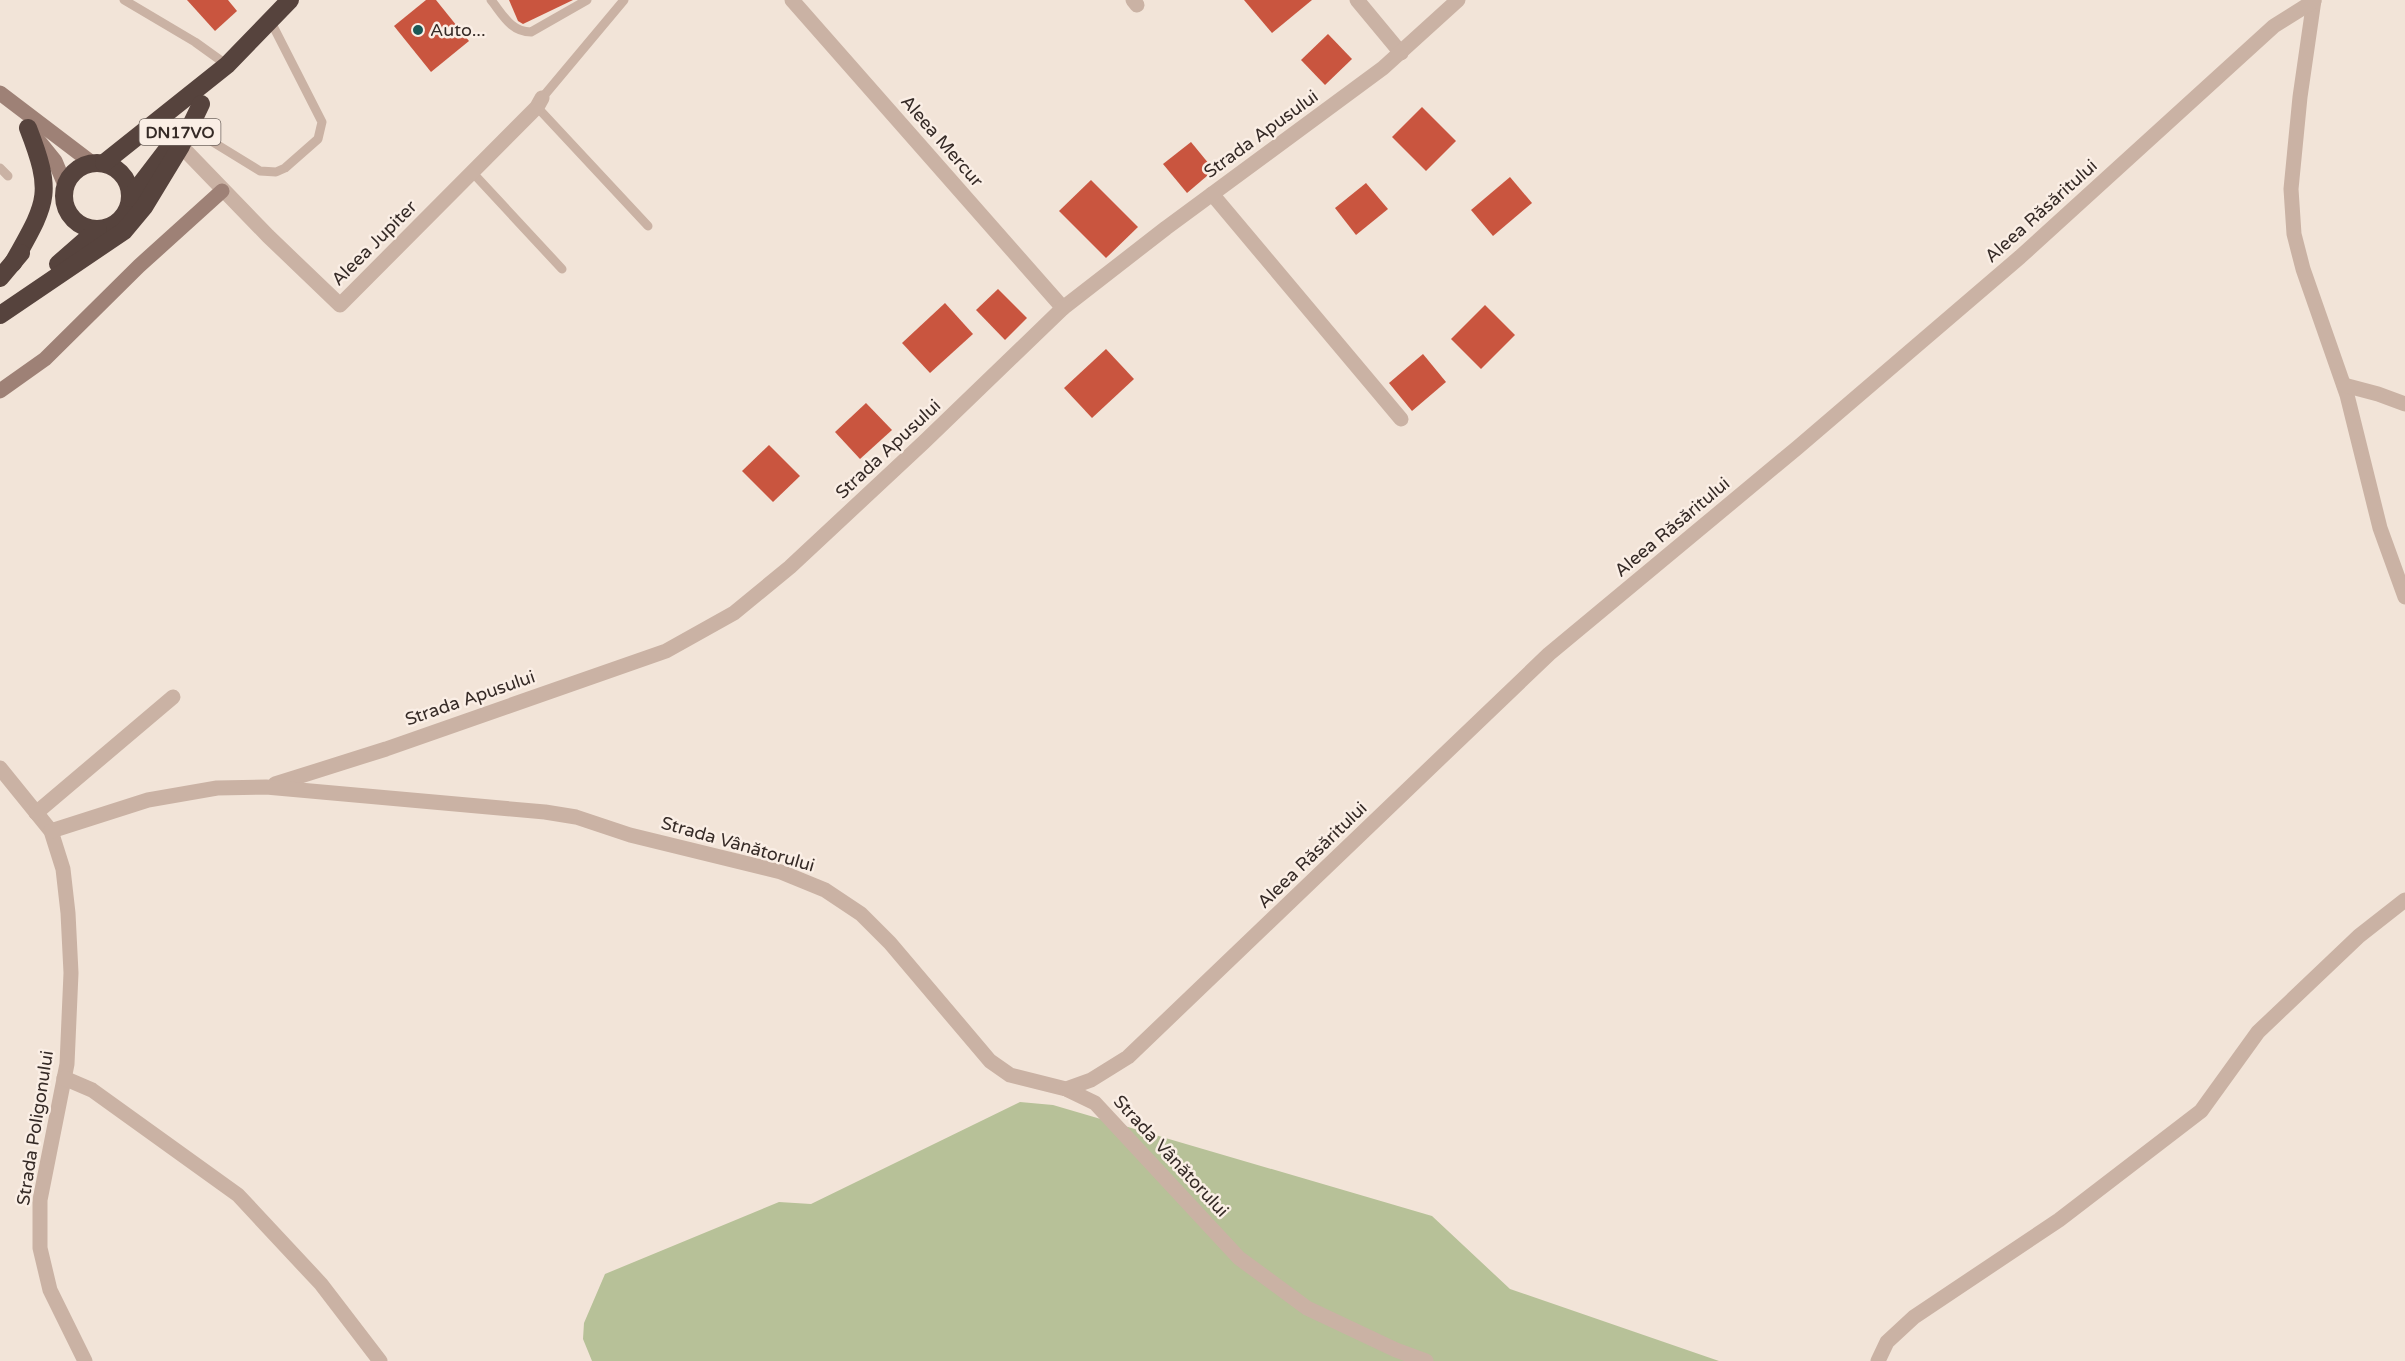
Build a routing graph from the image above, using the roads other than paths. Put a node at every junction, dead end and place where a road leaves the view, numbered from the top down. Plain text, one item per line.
1 (124, 0) edge
2 (290, 0) edge
3 (491, 0) edge
4 (587, 0) edge
5 (624, 0) edge
6 (792, 0) edge
7 (1357, 0) edge
8 (1458, 0) edge
9 (2314, 0) edge
10 (270, 20) junction
11 (1401, 53) junction
12 (227, 65) junction
13 (3, 96) edge
14 (539, 103) junction
15 (201, 104) junction
16 (28, 128) junction
17 (190, 128) junction
18 (181, 147) junction
19 (98, 163) junction
20 (0, 168) edge
21 (472, 172) junction
22 (8, 176) dead end
23 (64, 191) junction
24 (222, 191) junction
25 (1212, 194) junction
26 (130, 198) junction
27 (648, 226) dead end
28 (98, 229) junction
29 (13, 263) junction
30 (562, 269) dead end
31 (0, 278) edge
32 (1063, 308) junction
33 (0, 315) edge
34 (2344, 385) junction
35 (0, 391) edge
36 (2405, 404) edge
37 (1401, 419) dead end
38 (2405, 597) edge
39 (173, 697) dead end
40 (0, 768) edge
41 (266, 787) junction
42 (36, 813) junction
43 (51, 831) junction
44 (2405, 900) edge
45 (64, 1078) junction
46 (1066, 1089) junction
47 (85, 1361) edge
48 (380, 1361) edge
49 (1426, 1361) edge
50 (1878, 1361) edge

1 - 12 lane
2 - 10 highway, DN17VO
3 - 4 lane
5 - 14 lane
6 - 32 street, Aleea Mercur
7 - 11 street
8 - 11 street, Strada Apusului
9 - 34 street, Aleea Răsăritului
9 - 46 street, Aleea Răsăritului
10 - 12 highway, DN17VO
10 - 17 lane
11 - 25 street, Strada Apusului
12 - 15 highway, DN17VO
12 - 19 highway, DN17VO
13 - 16 street
13 - 19 street
14 - 21 street, Aleea Jupiter
14 - 27 lane
15 - 17 highway
15 - 26 highway, DN17VO
16 - 23 street
16 - 29 highway
17 - 18 highway
18 - 24 street, Aleea Jupiter
18 - 33 highway
19 - 23 highway, DN17VO
19 - 26 highway
20 - 22 lane
21 - 24 street, Aleea Jupiter
21 - 30 lane
23 - 28 highway
23 - 29 highway, DN17VO
24 - 35 street
25 - 32 street, Strada Apusului
25 - 37 street
26 - 28 highway, DN17VO
28 - 33 highway, DN17VO
29 - 31 highway, DN17VO
32 - 41 street, Strada Apusului
34 - 36 street
34 - 38 street, Aleea Răsăritului
39 - 42 street
40 - 42 street, Strada Poligonului
41 - 43 street, Strada Vânătorului
41 - 46 street, Strada Vânătorului
42 - 43 street, Strada Poligonului
43 - 45 street, Strada Poligonului
44 - 50 street
45 - 47 street, Strada Poligonului
45 - 48 street
46 - 49 street, Strada Vânătorului

